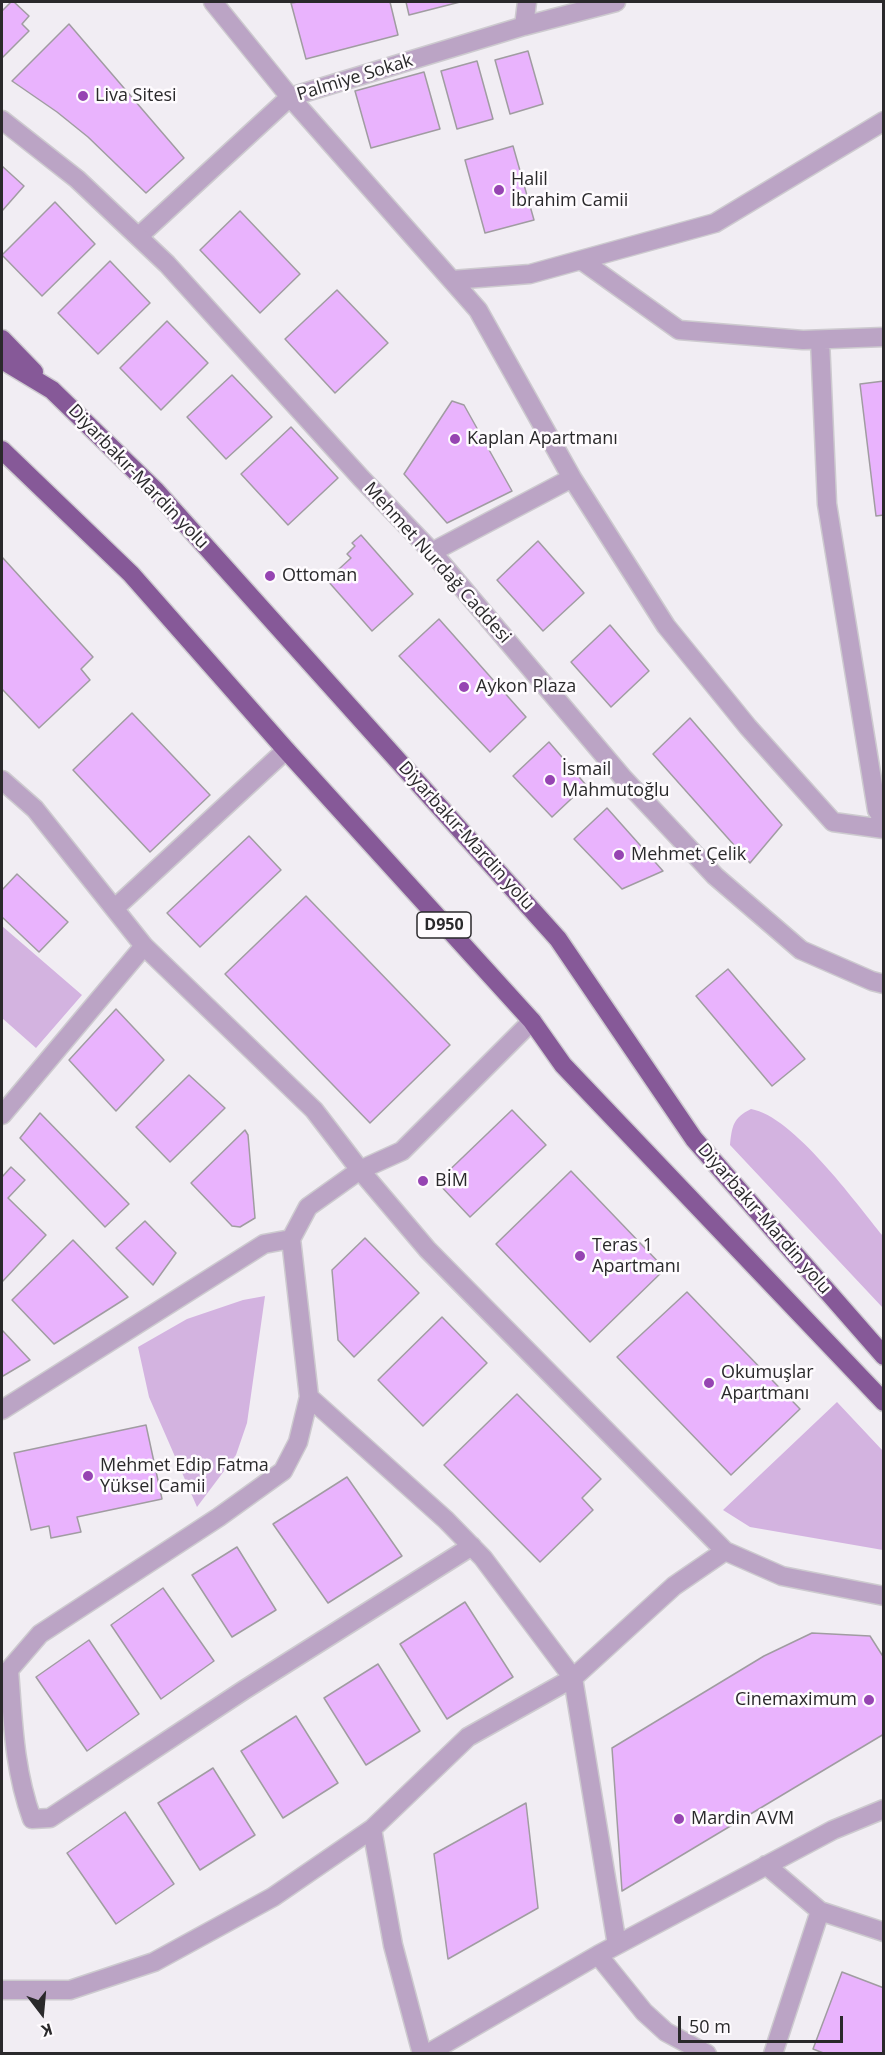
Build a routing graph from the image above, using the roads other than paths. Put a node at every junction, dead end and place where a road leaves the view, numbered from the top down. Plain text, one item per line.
1 (213, 2) edge
2 (527, 2) edge
3 (616, 2) edge
4 (524, 26) junction
5 (290, 98) junction
6 (2, 120) edge
7 (884, 121) edge
8 (139, 236) junction
9 (581, 260) junction
10 (452, 280) junction
11 (884, 337) edge
12 (2, 339) edge
13 (820, 340) junction
14 (2, 360) edge
15 (52, 390) junction
16 (2, 450) edge
17 (572, 478) junction
18 (432, 552) junction
19 (286, 750) junction
20 (2, 780) edge
21 (884, 821) edge
22 (884, 829) edge
23 (115, 908) junction
24 (144, 946) junction
25 (884, 984) edge
26 (532, 1021) junction
27 (2, 1115) edge
28 (360, 1170) junction
29 (291, 1239) junction
30 (884, 1356) edge
31 (309, 1397) junction
32 (884, 1402) edge
33 (2, 1410) edge
34 (472, 1546) junction
35 (725, 1551) junction
36 (884, 1596) edge
37 (4, 1665) edge
38 (573, 1678) junction
39 (884, 1809) edge
40 (372, 1829) junction
41 (766, 1865) junction
42 (820, 1911) junction
43 (884, 1932) edge
44 (617, 1946) junction
45 (598, 1955) junction
46 (2, 1990) edge
47 (422, 2054) edge
48 (427, 2054) edge
49 (707, 2054) edge
50 (773, 2054) edge

1 - 5 street
2 - 4 street
3 - 4 street, Palmiye Sokak
4 - 5 street, Palmiye Sokak
5 - 8 street, Palmiye Sokak
5 - 10 street
6 - 8 street, Mehmet Nurdağ Caddesi
7 - 9 street
8 - 18 street, Mehmet Nurdağ Caddesi
9 - 10 street
9 - 13 street
10 - 17 street
11 - 13 street
12 - 15 highway
13 - 21 street
14 - 15 highway, Diyarbakır-Mardin yolu
15 - 30 highway, Diyarbakır-Mardin yolu
16 - 19 highway, Diyarbakır-Mardin yolu / D950
17 - 18 street
17 - 22 street
18 - 25 street, Mehmet Nurdağ Caddesi
19 - 23 street
19 - 26 highway, Diyarbakır-Mardin yolu / D950
20 - 23 street
23 - 24 street
24 - 27 street
24 - 28 street
26 - 28 street
26 - 32 highway, Diyarbakır-Mardin yolu / D950
28 - 29 street
28 - 35 street
29 - 31 street
29 - 33 street
31 - 34 street
31 - 37 street
34 - 37 street
34 - 38 street
35 - 36 street
35 - 38 street
38 - 40 street
38 - 44 street
39 - 41 street
40 - 46 street
40 - 47 street
41 - 42 street
41 - 44 street
42 - 43 street
42 - 50 street
44 - 45 street
45 - 48 street
45 - 49 street

